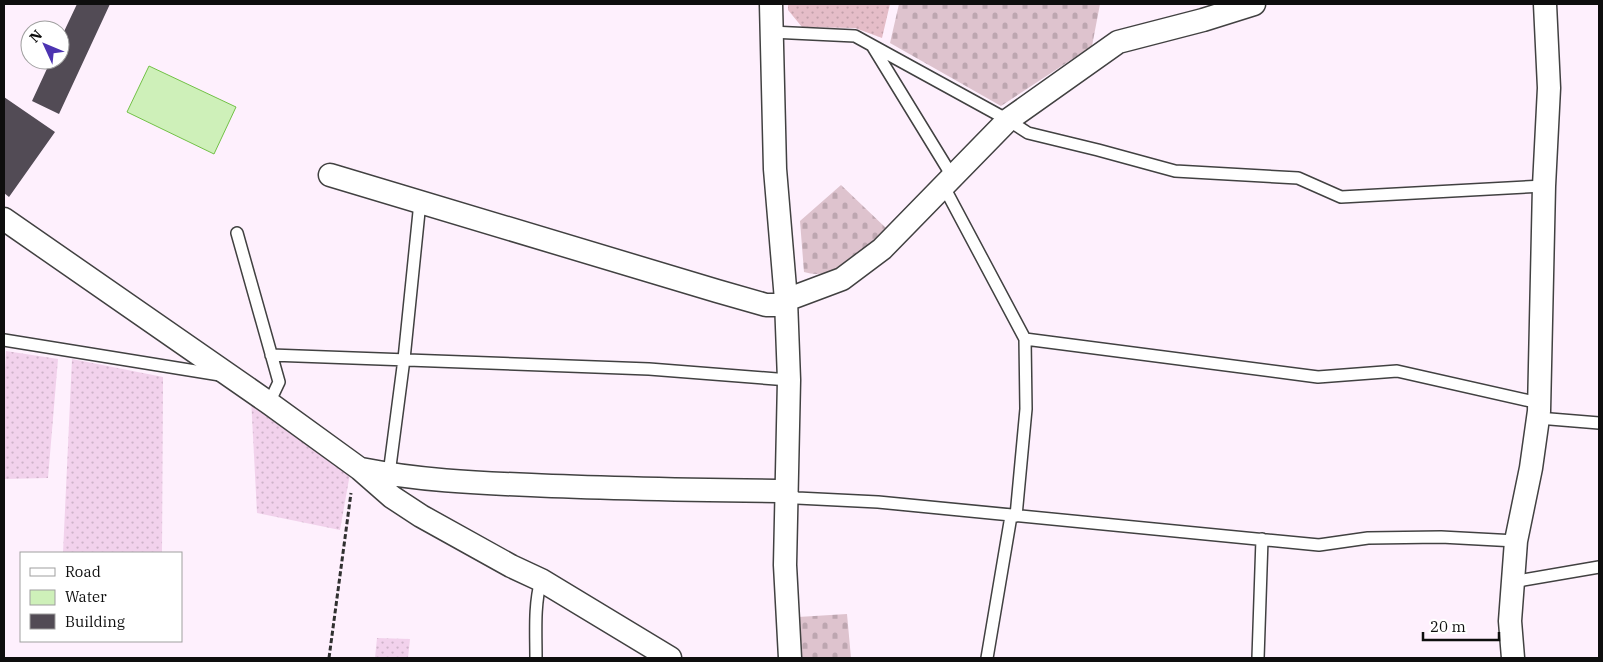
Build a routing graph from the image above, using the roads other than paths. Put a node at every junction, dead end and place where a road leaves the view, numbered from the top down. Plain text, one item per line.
1 (771, 4) edge
2 (1254, 4) edge
3 (1545, 4) edge
4 (771, 32) junction
5 (872, 46) junction
6 (1008, 120) junction
7 (330, 175) dead end
8 (948, 180) junction
9 (1544, 186) junction
10 (420, 202) junction
11 (4, 219) edge
12 (237, 232) dead end
13 (786, 302) junction
14 (1025, 338) junction
15 (4, 340) edge
16 (271, 355) junction
17 (404, 360) junction
18 (231, 377) junction
19 (789, 380) junction
20 (269, 403) junction
21 (1538, 410) junction
22 (1599, 423) edge
23 (360, 468) junction
24 (389, 474) junction
25 (786, 493) junction
26 (1013, 516) junction
27 (1262, 540) junction
28 (1516, 541) junction
29 (1599, 567) edge
30 (542, 580) junction
31 (1512, 582) junction
32 (536, 658) edge
33 (670, 658) edge
34 (790, 658) edge
35 (987, 658) edge
36 (1258, 658) edge
37 (1513, 658) edge

1 - 4 street
2 - 6 street
3 - 9 street
4 - 5 lane
4 - 13 street
5 - 6 lane
5 - 8 lane
6 - 8 street
6 - 9 lane
7 - 10 street
8 - 13 street
8 - 14 lane
9 - 21 street
10 - 13 street
10 - 17 lane
11 - 18 street
12 - 16 lane
13 - 19 street
14 - 21 lane
14 - 26 lane
15 - 18 lane
16 - 17 lane
16 - 20 lane
17 - 19 lane
17 - 24 lane
18 - 20 street
19 - 25 street
20 - 23 street
21 - 22 lane
21 - 28 street
23 - 24 street
23 - 30 street
24 - 25 street
25 - 26 lane
25 - 34 street
26 - 27 lane
26 - 35 lane
27 - 28 lane
27 - 36 lane
28 - 31 street
29 - 31 lane
30 - 32 lane
30 - 33 street
31 - 37 street

